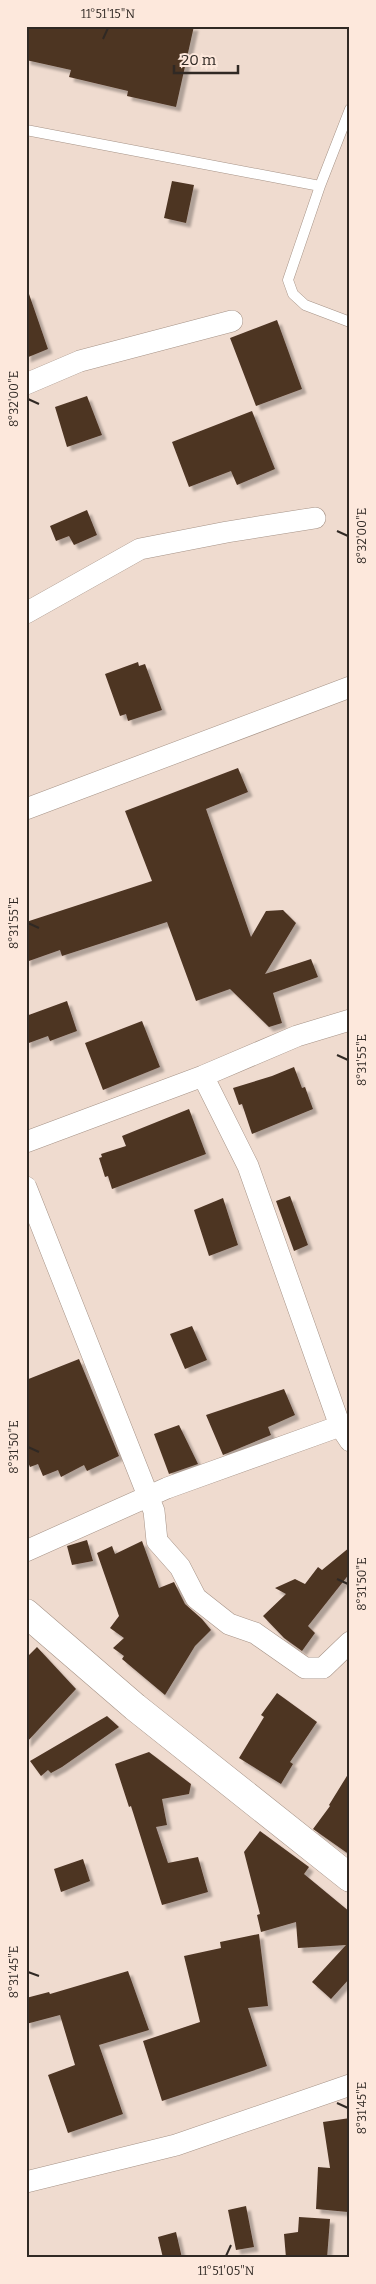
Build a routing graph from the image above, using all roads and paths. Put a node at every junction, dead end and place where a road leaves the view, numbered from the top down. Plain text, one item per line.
1 (350, 109) edge
2 (26, 130) edge
3 (320, 186) junction
4 (232, 322) dead end
5 (350, 322) edge
6 (26, 384) edge
7 (315, 518) dead end
8 (26, 613) edge
9 (350, 687) edge
10 (26, 809) edge
11 (350, 1020) edge
12 (203, 1076) junction
13 (26, 1142) edge
14 (26, 1187) edge
15 (345, 1434) edge
16 (148, 1496) junction
17 (26, 1551) edge
18 (26, 1613) edge
19 (350, 1642) edge
20 (350, 1878) edge
21 (350, 2085) edge
22 (26, 2182) edge

1 - 3 lane
2 - 3 lane
3 - 5 lane
4 - 6 street
7 - 8 street
9 - 10 street
11 - 12 street
12 - 13 street
12 - 15 street
14 - 16 street
15 - 16 street
16 - 17 street
16 - 19 street
18 - 20 street
21 - 22 street

